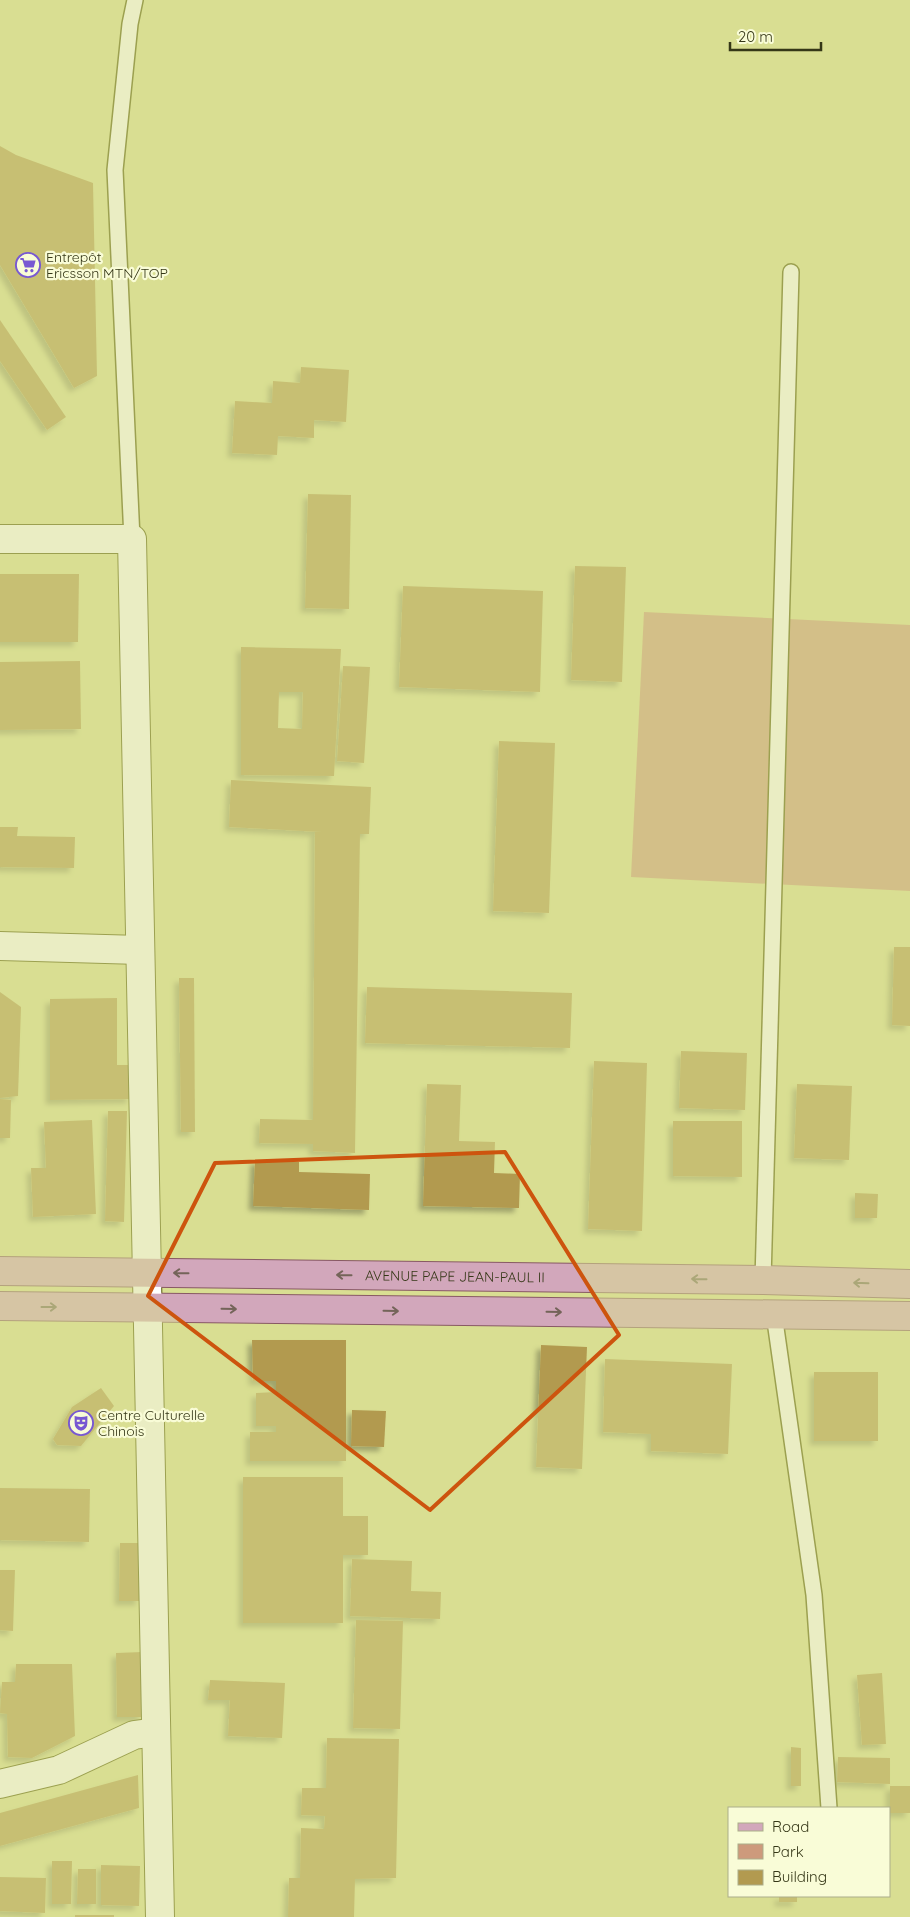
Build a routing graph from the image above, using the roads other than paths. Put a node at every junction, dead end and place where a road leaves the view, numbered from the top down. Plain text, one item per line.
1 (135, 0) edge
2 (791, 272) dead end
3 (0, 539) edge
4 (132, 540) junction
5 (0, 946) edge
6 (140, 950) junction
7 (0, 1271) edge
8 (146, 1272) junction
9 (763, 1280) junction
10 (910, 1284) edge
11 (0, 1306) edge
12 (147, 1308) junction
13 (774, 1314) junction
14 (910, 1316) edge
15 (156, 1732) junction
16 (0, 1784) edge
17 (829, 1807) edge
18 (160, 1917) edge

1 - 4 lane
2 - 9 lane
3 - 4 street
4 - 6 street
5 - 6 street
6 - 8 street
7 - 8 main road, AVENUE PAPE JEAN-PAUL II
9 -> 8 main road, AVENUE PAPE JEAN-PAUL II
8 - 12 street
10 -> 9 main road, AVENUE PAPE JEAN-PAUL II
11 -> 12 main road
12 -> 13 main road
12 - 15 street
13 - 14 main road
13 - 17 lane
15 - 16 street
15 - 18 street

